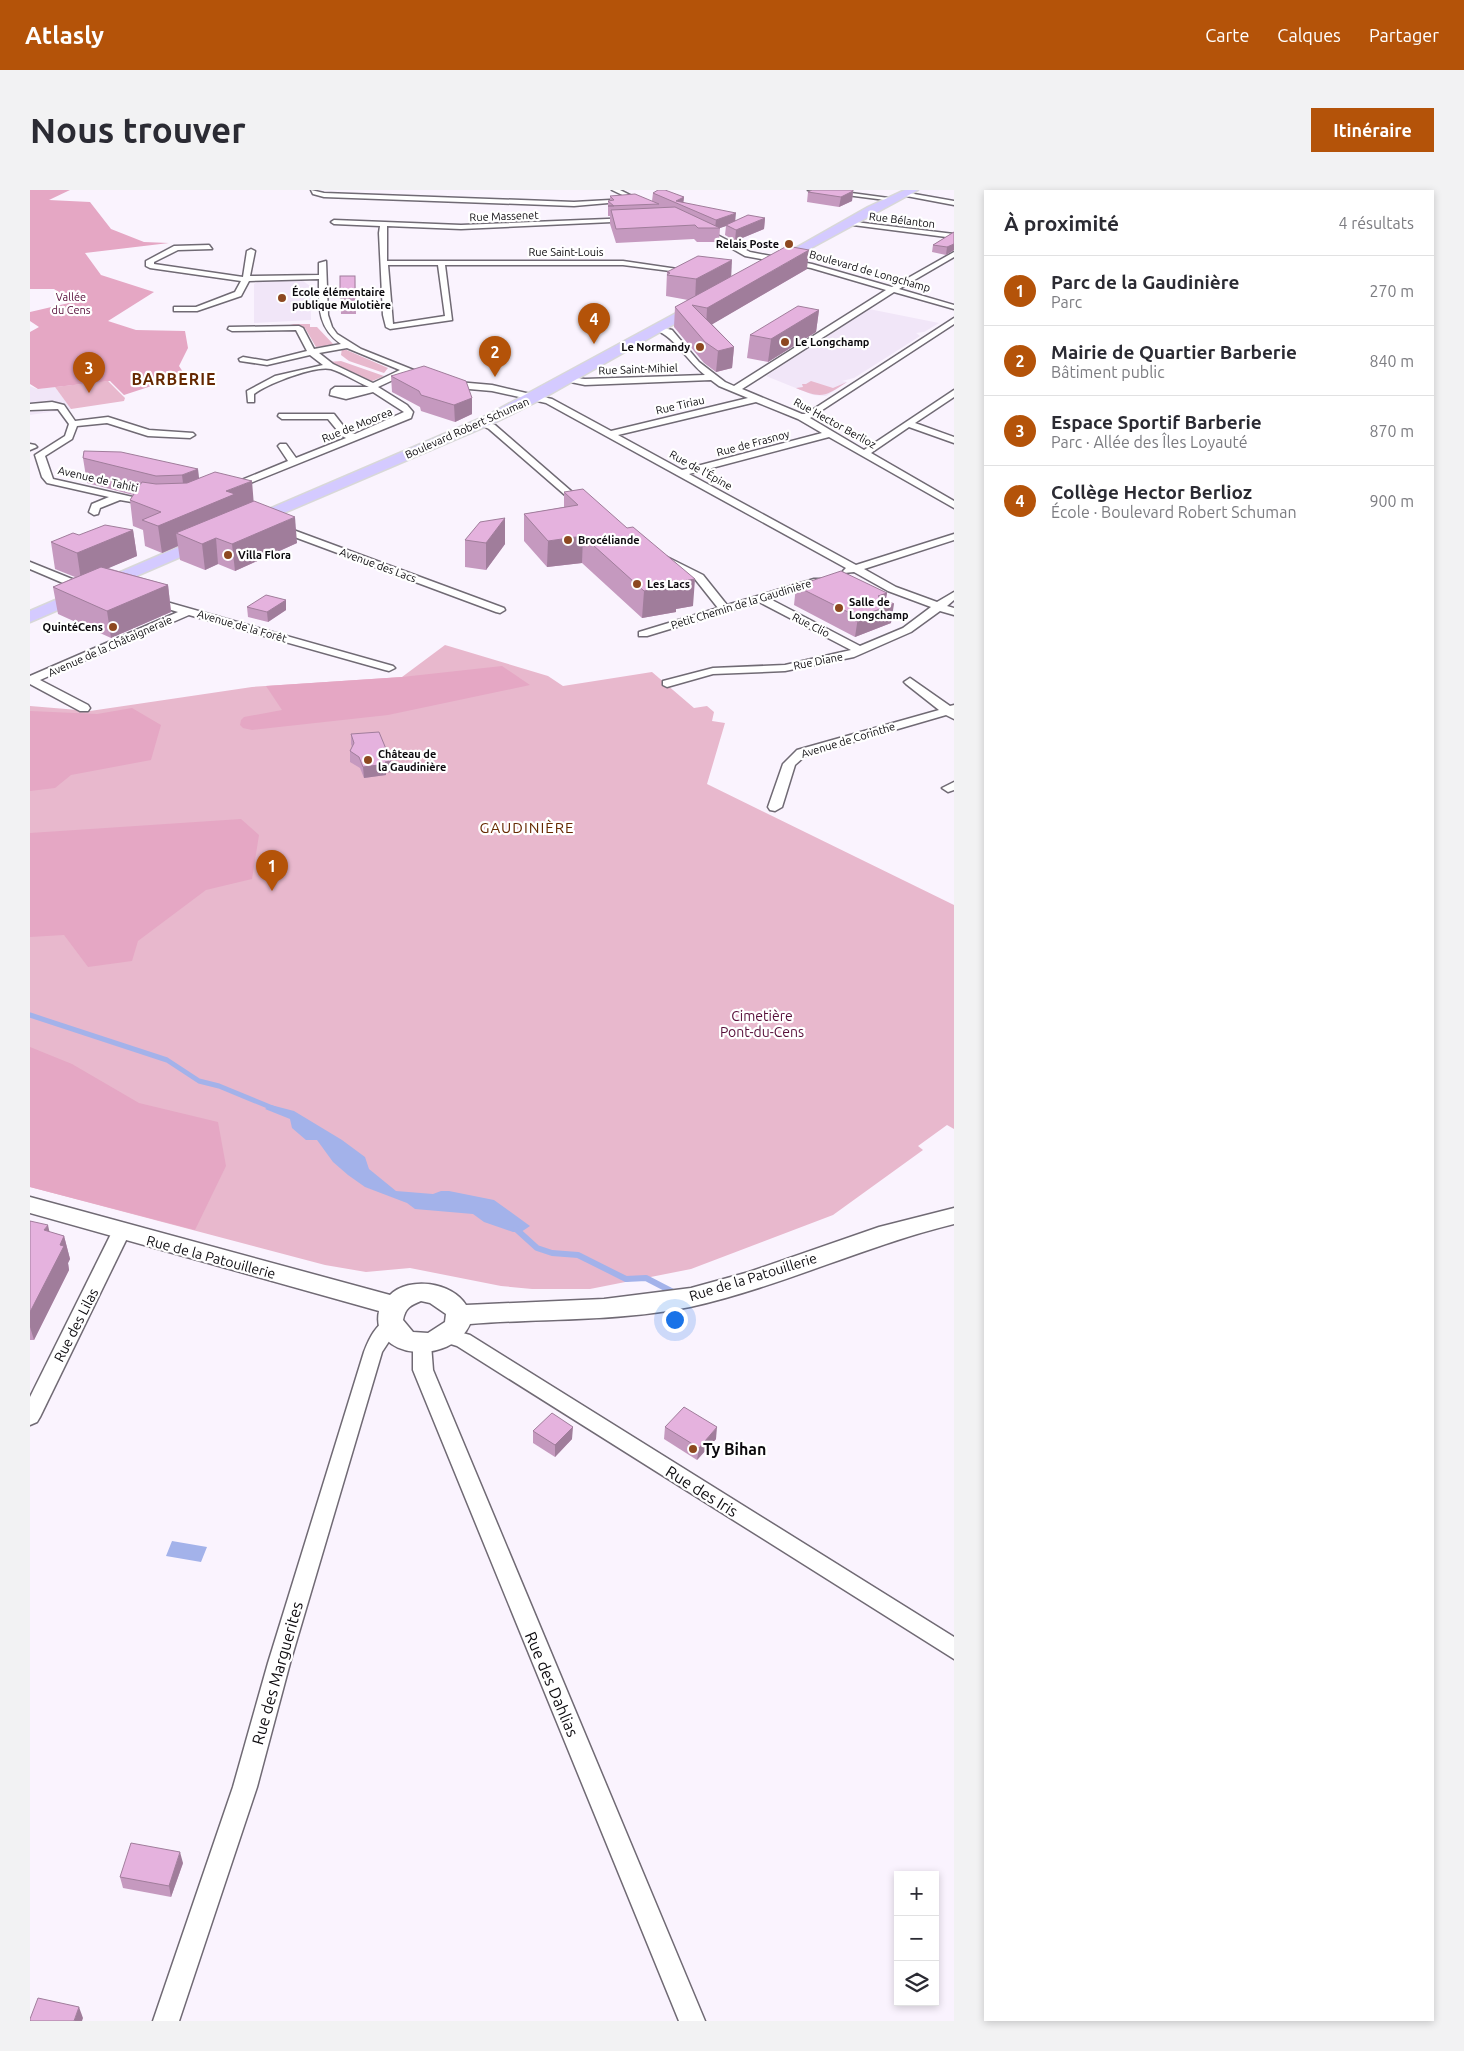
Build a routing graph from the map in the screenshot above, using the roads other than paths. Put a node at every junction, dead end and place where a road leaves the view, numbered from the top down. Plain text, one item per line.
1 (314, 190) edge
2 (615, 190) edge
3 (811, 190) edge
4 (903, 194) edge
5 (638, 201) junction
6 (954, 204) edge
7 (648, 205) edge
8 (643, 220) edge
9 (334, 222) dead end
10 (847, 222) junction
11 (384, 225) junction
12 (692, 225) edge
13 (954, 236) edge
14 (209, 247) dead end
15 (251, 252) dead end
16 (954, 254) edge
17 (779, 260) junction
18 (940, 262) junction
19 (323, 263) dead end
20 (384, 263) junction
21 (441, 263) junction
22 (954, 265) edge
23 (706, 273) edge
24 (755, 274) edge
25 (323, 277) junction
26 (246, 279) junction
27 (894, 290) junction
28 (714, 297) edge
29 (954, 307) edge
30 (177, 308) dead end
31 (954, 320) edge
32 (388, 322) joint
33 (659, 328) junction
34 (232, 329) dead end
35 (348, 345) junction
36 (312, 352) junction
37 (243, 359) dead end
38 (330, 366) junction
39 (406, 372) junction
40 (711, 377) junction
41 (565, 380) junction
42 (373, 388) junction
43 (733, 390) junction
44 (357, 392) dead end
45 (954, 393) edge
46 (533, 398) junction
47 (756, 398) junction
48 (944, 399) junction
49 (251, 400) dead end
50 (954, 402) edge
51 (30, 406) edge
52 (282, 416) dead end
53 (801, 418) junction
54 (484, 422) junction
55 (73, 424) junction
56 (908, 424) junction
57 (610, 434) junction
58 (829, 434) junction
59 (190, 435) dead end
60 (356, 438) junction
61 (954, 440) edge
62 (283, 446) dead end
63 (939, 446) dead end
64 (864, 454) junction
65 (296, 462) junction
66 (31, 469) edge
67 (44, 469) junction
68 (682, 473) junction
69 (220, 490) edge
70 (118, 497) junction
71 (954, 505) edge
72 (165, 506) edge
73 (94, 512) dead end
74 (592, 514) edge
75 (256, 519) junction
76 (954, 536) edge
77 (652, 555) edge
78 (30, 565) edge
79 (855, 569) junction
80 (95, 589) junction
81 (119, 591) edge
82 (133, 595) edge
83 (954, 595) edge
84 (762, 599) junction
85 (724, 608) junction
86 (938, 608) junction
87 (500, 610) dead end
88 (188, 611) junction
89 (954, 612) edge
90 (30, 616) edge
91 (643, 634) dead end
92 (861, 651) junction
93 (389, 668) dead end
94 (910, 682) dead end
95 (667, 683) dead end
96 (84, 708) dead end
97 (952, 712) edge
98 (775, 807) dead end
99 (30, 1205) edge
100 (954, 1216) edge
101 (121, 1232) junction
102 (392, 1316) junction
103 (453, 1325) junction
104 (422, 1344) junction
105 (30, 1417) edge
106 (954, 1649) edge
107 (166, 2021) edge
108 (692, 2021) edge

1 - 5 street
2 - 5 street
3 - 4 street
4 - 6 street
4 - 10 main road
5 - 7 street
8 - 11 street, Rue Massenet
9 - 11 street, Rue Massenet
10 - 13 street, Rue Bélanton
10 - 17 main road
11 - 20 street
12 - 17 street, Boulevard de Longchamp
14 - 26 street
15 - 26 street
16 - 18 street
17 - 24 main road
17 - 27 street, Boulevard de Longchamp
18 - 22 street
18 - 27 street
19 - 25 street, Rue de l'Épine
20 - 21 street, Rue Saint-Louis
20 - 32 street
21 - 23 street, Rue Saint-Louis
21 - 32 street
25 - 26 street
25 - 35 street, Rue de l'Épine
26 - 30 street
27 - 29 street, Boulevard de Longchamp
27 - 43 street
28 - 33 main road, Boulevard Robert Schuman
31 - 53 street
33 - 40 street, Rue Hector Berlioz
33 - 41 main road, Boulevard Robert Schuman
34 - 36 street
35 - 36 street
35 - 39 street, Rue de l'Épine
36 - 37 street
36 - 38 street, Rue de Moorea
38 - 42 street, Rue de Moorea
38 - 49 street
39 - 42 street
39 - 46 street, Rue de l'Épine
40 - 41 street, Rue Saint-Mihiel
40 - 43 street, Rue Hector Berlioz
41 - 46 main road, Boulevard Robert Schuman
42 - 44 street
42 - 60 street, Rue de Moorea
43 - 47 street, Rue Hector Berlioz
45 - 48 street
46 - 54 main road, Boulevard Robert Schuman
46 - 57 street, Rue de l'Épine
47 - 53 street, Rue Hector Berlioz
47 - 57 street, Rue Tiriau
48 - 50 street
48 - 56 street
51 - 55 street
52 - 60 street
53 - 58 street, Rue Hector Berlioz
54 - 74 street
54 - 75 main road, Boulevard Robert Schuman
55 - 59 street
55 - 67 street
56 - 61 street
56 - 64 street
57 - 68 street, Rue de l'Épine
58 - 64 street, Rue Hector Berlioz
58 - 68 street, Rue de Frasnoy
60 - 65 street, Rue de Moorea
61 - 63 street
62 - 65 street
64 - 71 street, Rue Hector Berlioz
65 - 69 street, Rue de Moorea
66 - 67 street, Avenue de Tahiti
67 - 70 street, Avenue de Tahiti
68 - 79 street, Rue de l'Épine
70 - 72 street, Avenue de Tahiti
70 - 73 street
75 - 80 main road, Boulevard Robert Schuman
75 - 87 street, Avenue des Lacs
76 - 79 street, Petit Chemin de la Gaudinière
77 - 85 street
78 - 80 street
79 - 84 street, Petit Chemin de la Gaudinière
79 - 86 street, Rue de l'Épine
80 - 81 street
80 - 90 main road, Boulevard Robert Schuman
82 - 88 street, Avenue de la Forêt
83 - 86 street, Rue Diane
84 - 85 street, Petit Chemin de la Gaudinière
84 - 92 street, Rue Clio
85 - 91 street, Petit Chemin de la Gaudinière
86 - 89 street, Rue de l'Épine
86 - 92 street, Rue Diane
88 - 93 street, Avenue de la Forêt
88 - 96 street, Avenue de la Châtaigneraie
92 - 95 street, Rue Diane
94 - 97 street
97 - 98 street, Avenue de Corinthe
99 - 101 street, Rue de la Patouillerie
100 - 103 street, Rue de la Patouillerie
101 - 102 street, Rue de la Patouillerie
101 - 105 street, Rue des Lilas
102 - 103 street
102 - 104 street
102 - 107 street, Rue des Marguerites
103 - 104 street
103 - 106 street, Rue des Iris
104 - 108 street, Rue des Dahlias

